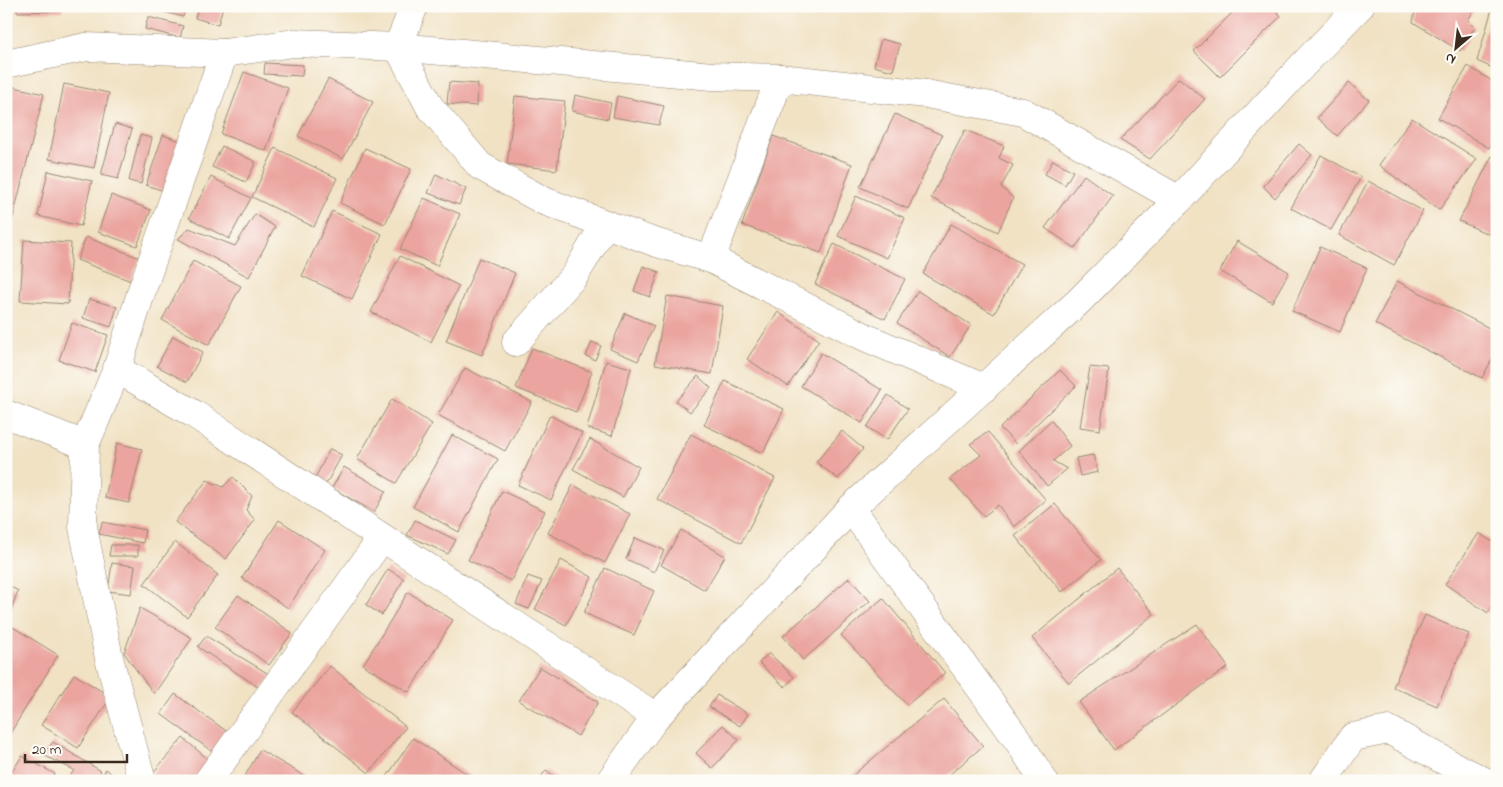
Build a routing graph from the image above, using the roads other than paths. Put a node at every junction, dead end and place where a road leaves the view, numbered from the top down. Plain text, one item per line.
1 (414, 6) edge
2 (1360, 6) edge
3 (398, 47) junction
4 (224, 53) junction
5 (6, 64) edge
6 (780, 78) junction
7 (1179, 200) junction
8 (605, 224) junction
9 (711, 258) junction
10 (516, 342) dead end
11 (116, 370) junction
12 (984, 388) junction
13 (6, 414) edge
14 (85, 445) junction
15 (851, 508) junction
16 (382, 538) junction
17 (656, 716) junction
18 (142, 781) edge
19 (208, 781) edge
20 (610, 781) edge
21 (1044, 781) edge
22 (1323, 781) edge
23 (1484, 781) edge

1 - 3 street
2 - 7 street
3 - 4 street
3 - 6 street
3 - 8 street
4 - 5 street
4 - 11 street
6 - 7 street
6 - 9 street
7 - 12 street
8 - 9 street
8 - 10 street
9 - 12 street
11 - 14 street
11 - 16 street
12 - 15 street
13 - 14 street
14 - 18 street
15 - 17 street
15 - 21 street
16 - 17 street
16 - 19 street
17 - 20 street
22 - 23 street

